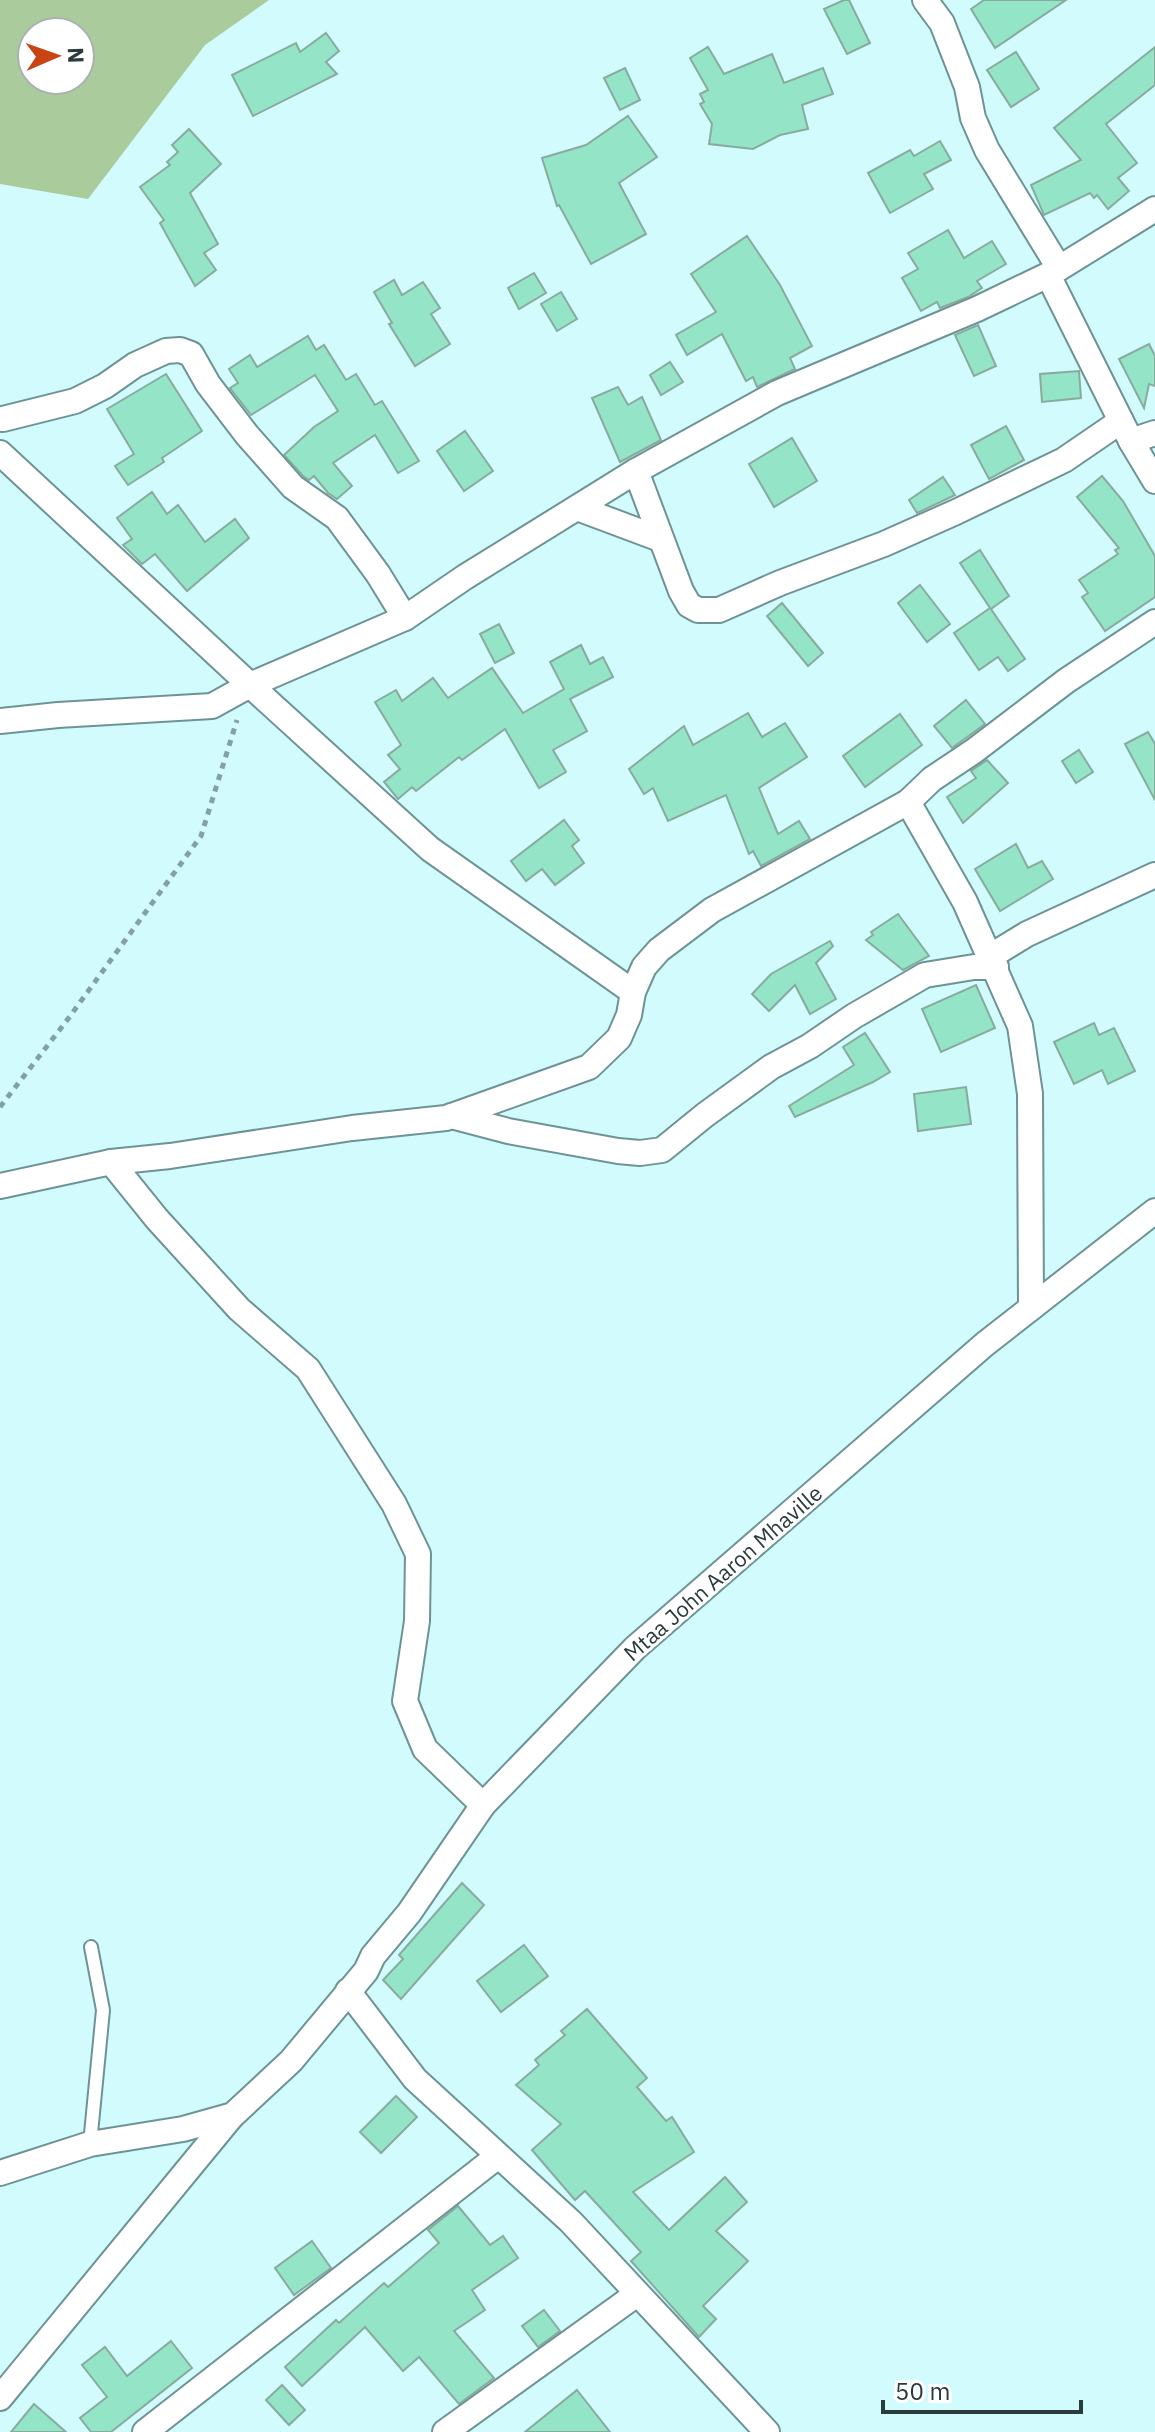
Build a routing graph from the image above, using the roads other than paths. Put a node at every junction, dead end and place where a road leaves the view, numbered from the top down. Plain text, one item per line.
1 (925, 0) edge
2 (1155, 209) edge
3 (1054, 271) junction
4 (1, 417) edge
5 (1126, 431) junction
6 (1155, 433) edge
7 (0, 445) edge
8 (0, 453) edge
9 (636, 471) junction
10 (1155, 481) edge
11 (577, 508) junction
12 (660, 539) junction
13 (405, 618) junction
14 (1155, 622) edge
15 (250, 685) junction
16 (0, 721) edge
17 (908, 802) junction
18 (1155, 875) edge
19 (994, 962) junction
20 (633, 992) junction
21 (451, 1116) junction
22 (111, 1162) junction
23 (0, 1186) edge
24 (1155, 1211) edge
25 (1031, 1308) junction
26 (483, 1805) junction
27 (91, 1947) dead end
28 (348, 1991) junction
29 (233, 2115) junction
30 (90, 2144) junction
31 (498, 2156) junction
32 (0, 2173) edge
33 (637, 2294) junction
34 (0, 2398) edge
35 (145, 2432) edge
36 (445, 2432) edge
37 (767, 2432) edge

1 - 3 street
2 - 3 street
3 - 5 street
3 - 9 street
4 - 7 street
4 - 13 street
5 - 6 street
5 - 10 street
5 - 12 street
8 - 15 street
9 - 11 street
9 - 12 street
11 - 12 street
11 - 13 street
13 - 15 street
14 - 17 street
15 - 16 street
15 - 20 street
17 - 19 street
17 - 20 street
18 - 19 street
19 - 21 street
19 - 25 street
20 - 21 street
21 - 22 street
22 - 23 street
22 - 26 street
24 - 25 street, Mtaa John Aaron Mhaville
25 - 26 street, Mtaa John Aaron Mhaville
26 - 28 street, Mtaa John Aaron Mhaville
27 - 30 lane
28 - 29 street, Mtaa John Aaron Mhaville
28 - 31 street
29 - 30 street
29 - 34 street, Mtaa John Aaron Mhaville
30 - 32 street
31 - 33 street
31 - 35 street
33 - 36 street
33 - 37 street

